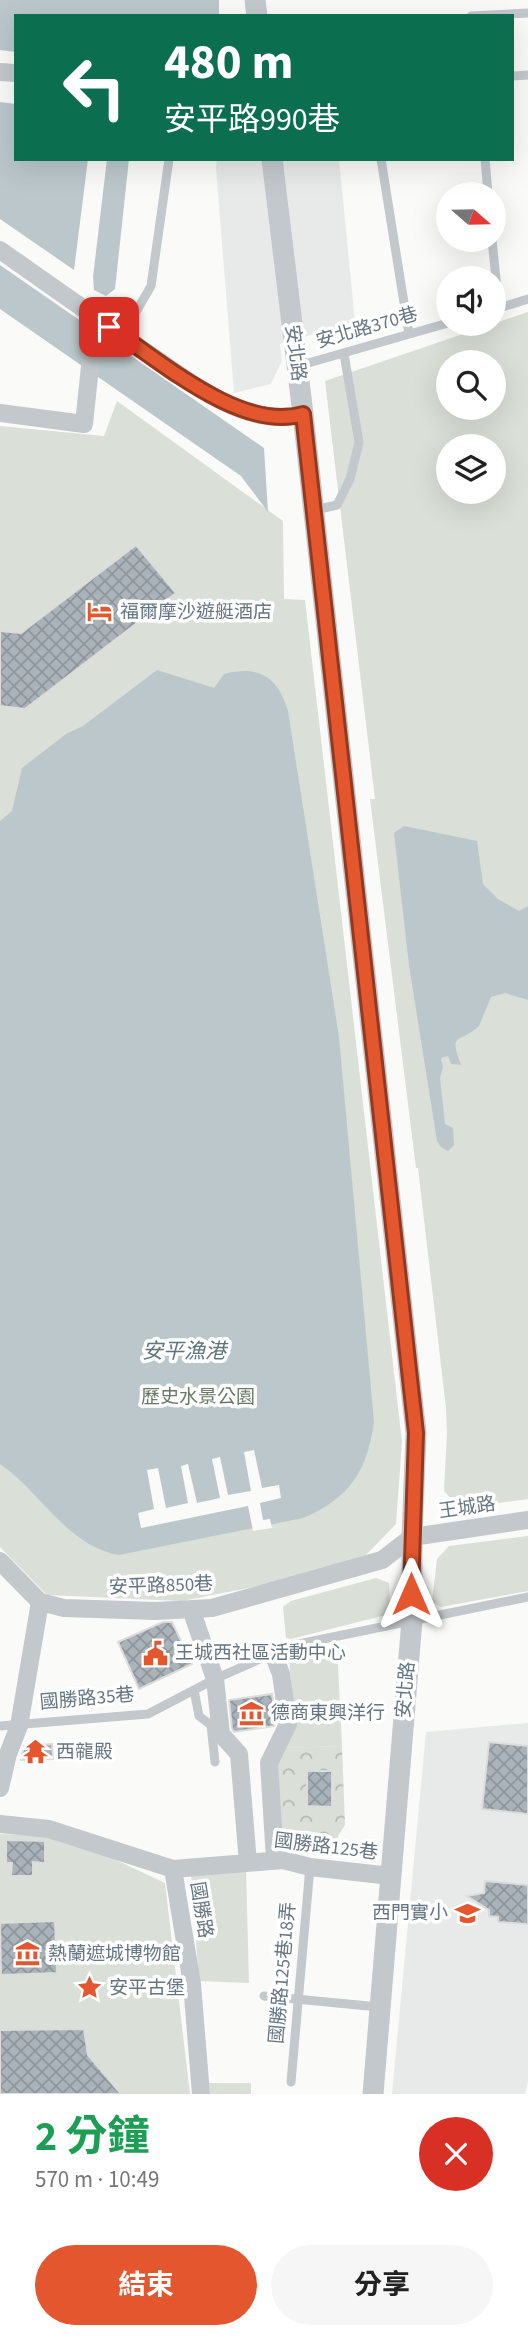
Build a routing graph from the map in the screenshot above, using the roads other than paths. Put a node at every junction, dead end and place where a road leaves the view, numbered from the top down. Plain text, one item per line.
1 (528, 13) edge
2 (509, 14) edge
3 (169, 161) edge
4 (272, 161) edge
5 (381, 161) edge
6 (485, 161) edge
7 (487, 182) edge
8 (0, 250) edge
9 (528, 299) edge
10 (506, 306) edge
11 (96, 319) junction
12 (436, 326) edge
13 (409, 334) junction
14 (122, 336) junction
15 (344, 354) junction
16 (297, 367) junction
17 (0, 413) edge
18 (303, 414) junction
19 (313, 511) junction
20 (528, 1520) edge
21 (412, 1538) junction
22 (0, 1561) edge
23 (528, 1597) edge
24 (40, 1602) junction
25 (191, 1609) junction
26 (412, 1620) junction
27 (273, 1653) junction
28 (215, 1679) junction
29 (194, 1690) junction
30 (0, 1726) edge
31 (19, 1726) junction
32 (215, 1762) dead end
33 (0, 1788) edge
34 (0, 1824) edge
35 (275, 1860) junction
36 (248, 1863) junction
37 (310, 1867) junction
38 (173, 1869) junction
39 (391, 1876) junction
40 (264, 1996) dead end
41 (299, 1999) junction
42 (381, 2008) junction
43 (291, 2082) dead end
44 (201, 2094) edge
45 (373, 2094) edge

1 - 2 lane
3 - 14 lane
4 - 16 street, 安北路
5 - 13 lane
6 - 7 lane
8 - 11 street
9 - 10 lane
11 - 14 street
11 - 17 street
12 - 13 lane, 安北路370巷
13 - 15 lane, 安北路370巷
14 - 18 street
15 - 16 lane, 安北路370巷
15 - 19 lane
16 - 18 street, 安北路
18 - 19 street, 安北路
19 - 21 street, 安北路
20 - 21 street, 王城路
21 - 25 street, 安平路850巷
21 - 26 street, 安北路
22 - 24 street
23 - 26 lane, 國勝路35巷
24 - 25 street, 安平路850巷
24 - 31 street
25 - 28 street
26 - 27 lane, 國勝路35巷
26 - 39 street, 安北路
27 - 28 lane, 國勝路35巷
27 - 35 street
28 - 29 lane, 國勝路35巷
28 - 36 street
29 - 31 lane, 國勝路35巷
29 - 32 lane
30 - 31 lane
31 - 33 street, 國勝路35巷
34 - 38 street, 國勝路
35 - 36 street, 國勝路125巷
35 - 37 street, 國勝路125巷
36 - 38 street, 國勝路125巷
37 - 39 street, 國勝路125巷
37 - 41 lane, 國勝路125巷18弄
38 - 44 street, 國勝路
39 - 42 street, 安北路
40 - 41 lane
41 - 42 lane
41 - 43 lane, 國勝路125巷18弄
42 - 45 street, 安北路

